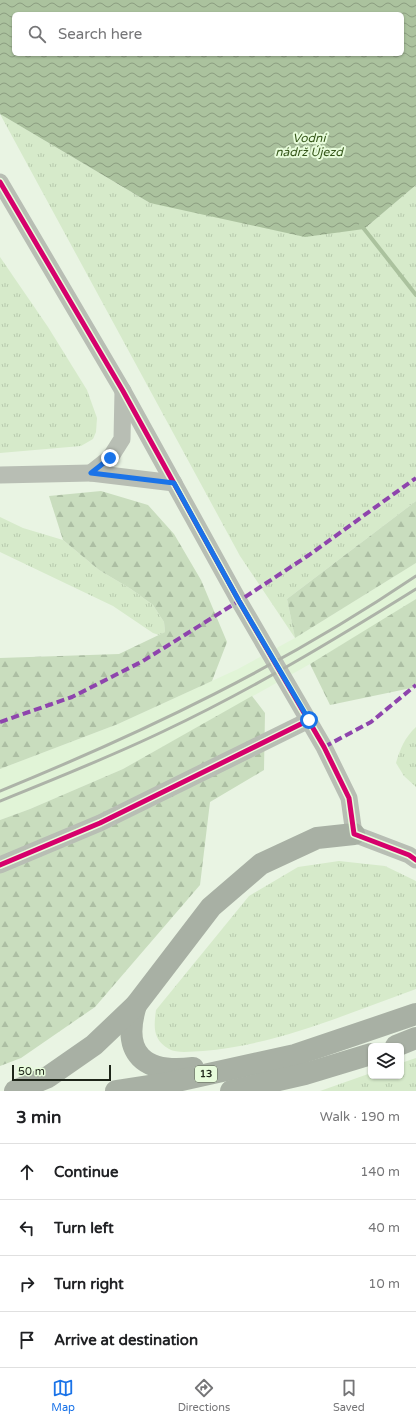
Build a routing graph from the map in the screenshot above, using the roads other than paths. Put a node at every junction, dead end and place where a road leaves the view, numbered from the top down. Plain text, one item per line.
1 (0, 182) edge
2 (123, 391) junction
3 (91, 473) junction
4 (0, 475) edge
5 (174, 483) junction
6 (309, 720) junction
7 (354, 834) junction
8 (416, 860) edge
9 (0, 865) edge
10 (136, 1004) junction
11 (416, 1014) edge
12 (416, 1038) edge
13 (404, 1043) edge
14 (295, 1055) junction
15 (368, 1055) edge
16 (305, 1074) junction
17 (15, 1091) edge
18 (116, 1091) edge
19 (231, 1091) edge
20 (260, 1091) edge

1 - 2 street
2 - 3 street
2 - 5 street
3 - 4 street
3 - 5 street
5 - 6 street
6 - 7 street
6 - 9 street
7 - 8 street
7 - 10 highway
10 - 14 highway
10 - 17 highway
11 - 14 highway, 13
12 - 13 highway
14 - 18 highway, 13
15 - 16 highway
16 - 19 highway
16 - 20 highway

